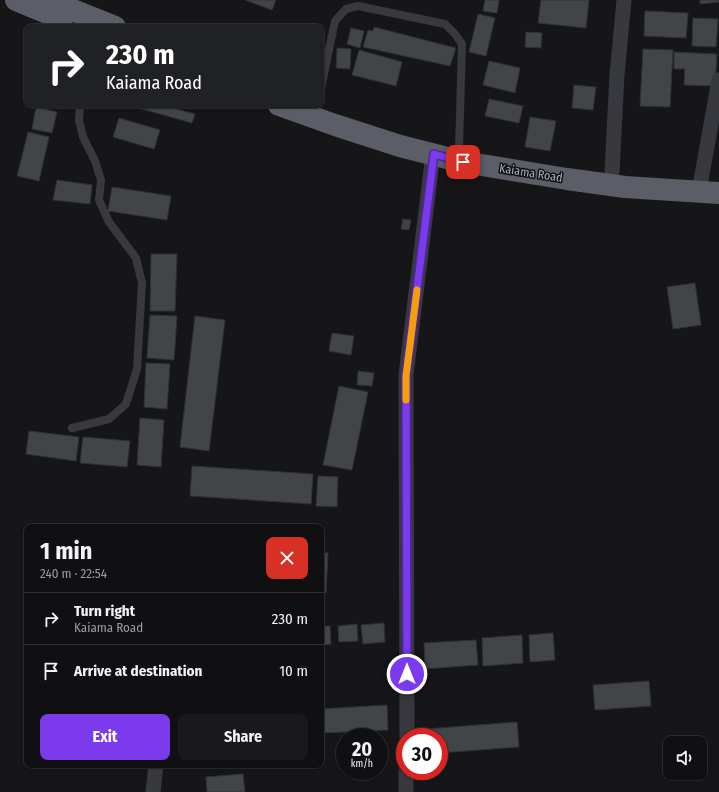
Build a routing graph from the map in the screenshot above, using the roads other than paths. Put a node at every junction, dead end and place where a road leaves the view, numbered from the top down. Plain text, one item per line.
1 (16, 0) edge
2 (48, 0) edge
3 (624, 0) edge
4 (75, 24) edge
5 (108, 24) edge
6 (324, 74) edge
7 (719, 80) edge
8 (324, 106) edge
9 (80, 108) edge
10 (287, 108) edge
11 (459, 148) junction
12 (434, 154) junction
13 (612, 172) junction
14 (710, 180) edge
15 (719, 193) edge
16 (72, 428) dead end
17 (407, 728) edge
18 (156, 768) edge
19 (406, 780) edge
20 (153, 792) edge
21 (406, 792) edge

1 - 4 highway
2 - 5 highway
3 - 13 street
6 - 11 lane
7 - 14 street
8 - 11 highway, Kaiama Road
9 - 16 lane
10 - 12 highway, Kaiama Road
11 - 13 highway, Kaiama Road
12 - 15 highway, Kaiama Road
12 - 17 street
13 - 14 highway, Kaiama Road
18 - 20 street
19 - 21 street

